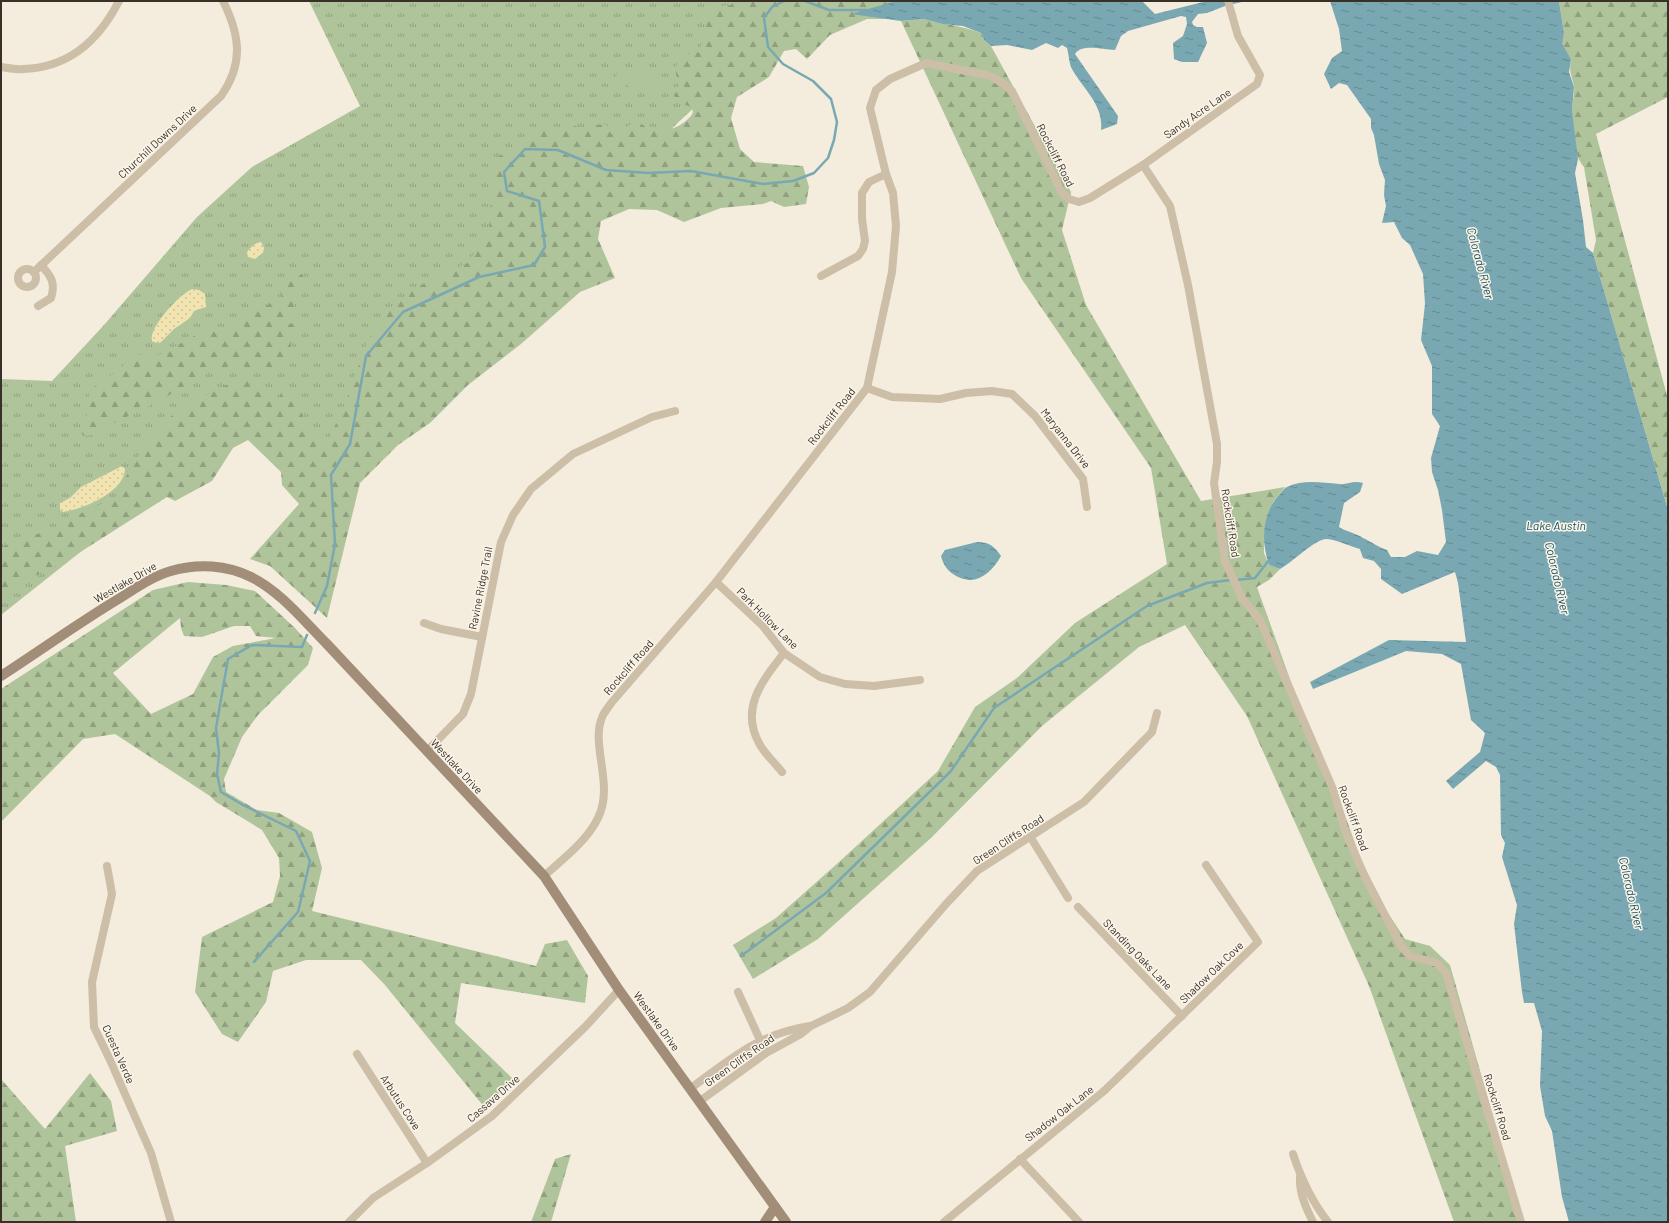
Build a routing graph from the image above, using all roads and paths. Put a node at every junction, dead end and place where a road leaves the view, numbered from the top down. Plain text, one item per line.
1 (119, 1) edge
2 (223, 1) edge
3 (1229, 5) edge
4 (1, 68) edge
5 (1142, 165) junction
6 (886, 174) junction
7 (41, 265) junction
8 (34, 272) dead end
9 (820, 276) dead end
10 (38, 306) dead end
11 (867, 388) junction
12 (675, 411) dead end
13 (1087, 507) dead end
14 (716, 582) junction
15 (424, 623) dead end
16 (482, 636) junction
17 (784, 653) junction
18 (1, 676) edge
19 (920, 680) dead end
20 (1157, 713) dead end
21 (427, 751) junction
22 (782, 772) dead end
23 (1031, 838) junction
24 (1206, 865) dead end
25 (107, 866) dead end
26 (544, 876) junction
27 (1068, 898) dead end
28 (1078, 907) dead end
29 (619, 990) junction
30 (738, 992) dead end
31 (1182, 1016) junction
32 (811, 1026) junction
33 (761, 1041) junction
34 (766, 1053) junction
35 (357, 1054) dead end
36 (691, 1088) junction
37 (700, 1101) junction
38 (1293, 1154) dead end
39 (1020, 1159) junction
40 (427, 1163) junction
41 (1300, 1177) junction
42 (775, 1207) junction
43 (171, 1222) edge
44 (349, 1222) edge
45 (765, 1222) edge
46 (786, 1222) edge
47 (944, 1222) edge
48 (1079, 1222) edge
49 (1313, 1222) edge
50 (1328, 1222) edge
51 (1521, 1222) edge

1 - 4 street
2 - 7 street, Churchill Downs Drive
3 - 5 street, Sandy Acre Lane
5 - 6 street, Rockcliff Road
5 - 51 street, Rockcliff Road
6 - 9 street
6 - 11 street, Rockcliff Road
7 - 8 street, Churchill Downs Drive
7 - 10 street
11 - 13 street, Maryanna Drive
11 - 14 street, Rockcliff Road
12 - 16 street, Ravine Ridge Trail
14 - 17 street, Park Hollow Lane
14 - 26 street, Rockcliff Road
15 - 16 street
16 - 21 street, Ravine Ridge Trail
17 - 19 street, Park Hollow Lane
17 - 22 street
18 - 21 street, Westlake Drive
20 - 23 street, Green Cliffs Road
21 - 26 street, Westlake Drive
23 - 27 street
23 - 32 street, Green Cliffs Road
24 - 31 street, Shadow Oak Cove
25 - 43 street, Cuesta Verde
26 - 29 street, Westlake Drive
28 - 31 street, Standing Oaks Lane
29 - 36 street, Westlake Drive
29 - 40 street, Cassava Drive
30 - 33 street
31 - 39 street, Shadow Oak Lane
32 - 33 street, Green Cliffs Road
32 - 34 street, Green Cliffs Road
33 - 34 street
33 - 36 street, Green Cliffs Road
34 - 37 street, Green Cliffs Road
35 - 40 street, Arbutus Cove
36 - 37 street, Westlake Drive
37 - 42 street, Westlake Drive
38 - 41 street
39 - 47 street, Shadow Oak Lane
39 - 48 street
40 - 44 street, Cassava Drive
41 - 49 street
41 - 50 street
42 - 45 street
42 - 46 street, Westlake Drive

